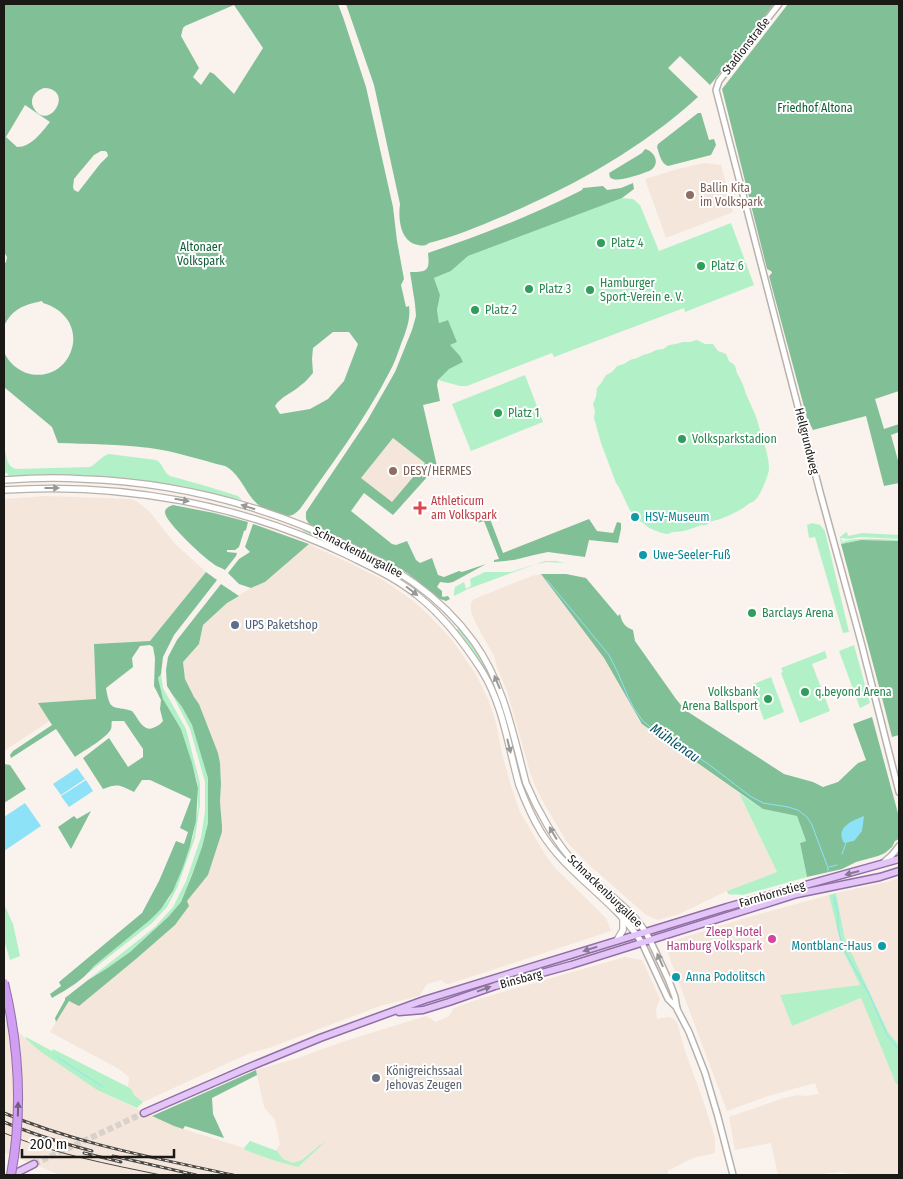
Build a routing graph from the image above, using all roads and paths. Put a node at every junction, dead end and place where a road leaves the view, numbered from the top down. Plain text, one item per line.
1 (778, 4) edge
2 (716, 90) joint
3 (4, 480) edge
4 (4, 490) edge
5 (899, 792) edge
6 (899, 846) edge
7 (899, 859) edge
8 (880, 865) junction
9 (899, 871) edge
10 (623, 918) junction
11 (646, 932) junction
12 (636, 934) junction
13 (617, 940) junction
14 (650, 940) junction
15 (642, 943) junction
16 (4, 983) edge
17 (677, 1008) junction
18 (390, 1013) junction
19 (144, 1113) tunnel mouth
20 (34, 1164) tunnel mouth
21 (12, 1175) edge
22 (733, 1175) edge

1 - 2 street, Stadionstraße
2 - 5 street, Hellgrundweg
11 -> 3 main road, Schnackenburgallee
4 -> 10 main road, Schnackenburgallee
6 - 8 street
7 - 8 main road, Farnhornstieg
8 -> 11 main road, Farnhornstieg
9 - 14 main road, Farnhornstieg
10 - 12 main road, Schnackenburgallee
10 - 13 main road
11 - 12 main road, Binsbarg
11 - 14 main road, Schnackenburgallee
12 - 13 main road, Binsbarg
12 - 15 main road, Schnackenburgallee
13 -> 18 main road, Binsbarg
14 - 15 main road, Binsbarg
17 -> 14 street, Schnackenburgallee
15 - 17 street, Schnackenburgallee
18 -> 15 main road, Binsbarg
21 -> 16 highway, bridge
17 - 22 street, Schnackenburgallee
18 - 19 main road, Binsbarg
20 - 21 main road

